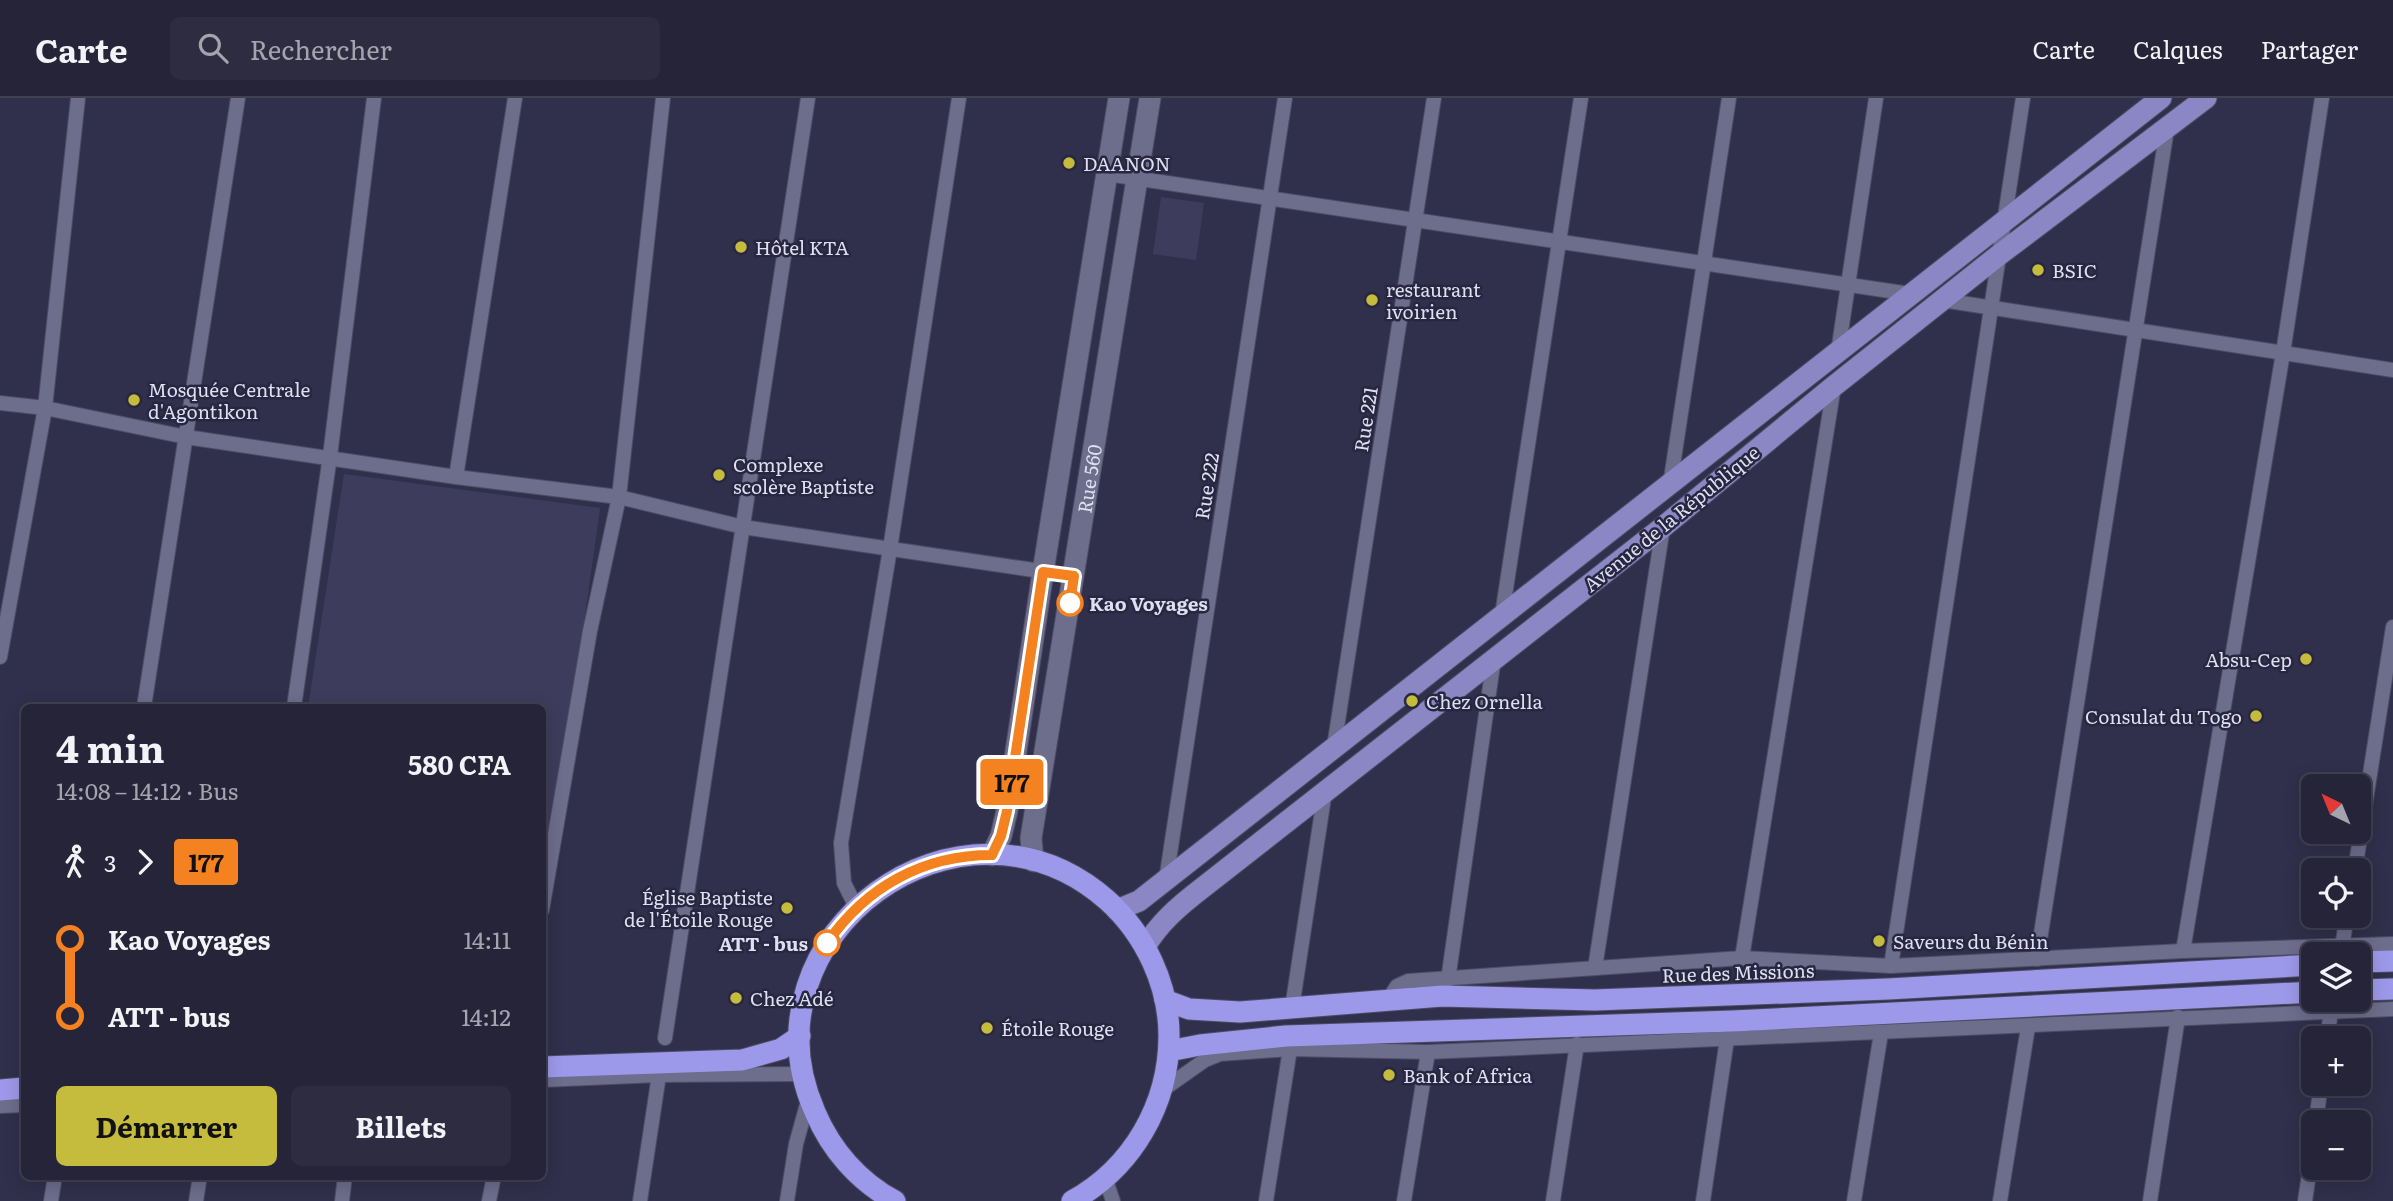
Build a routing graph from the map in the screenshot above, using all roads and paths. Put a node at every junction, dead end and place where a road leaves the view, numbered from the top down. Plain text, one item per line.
1 (78, 98) edge
2 (238, 98) edge
3 (374, 98) edge
4 (515, 98) edge
5 (663, 98) edge
6 (808, 98) edge
7 (959, 98) edge
8 (1119, 98) edge
9 (1150, 98) edge
10 (1285, 98) edge
11 (1434, 98) edge
12 (1581, 98) edge
13 (1729, 98) edge
14 (1876, 98) edge
15 (2023, 98) edge
16 (2161, 98) edge
17 (2206, 98) edge
18 (2322, 98) edge
19 (2167, 130) junction
20 (1107, 174) junction
21 (1136, 178) junction
22 (1270, 198) junction
23 (2004, 219) junction
24 (1415, 220) junction
25 (1559, 242) junction
26 (1999, 255) junction
27 (1704, 263) junction
28 (1848, 285) junction
29 (1910, 294) junction
30 (1942, 300) junction
31 (1990, 307) junction
32 (2136, 330) junction
33 (1838, 352) junction
34 (2283, 353) junction
35 (2393, 370) edge
36 (1834, 386) junction
37 (0, 402) edge
38 (45, 408) junction
39 (186, 437) junction
40 (330, 456) junction
41 (456, 477) junction
42 (1670, 485) junction
43 (619, 498) junction
44 (743, 527) junction
45 (1663, 527) junction
46 (890, 549) junction
47 (1043, 572) junction
48 (1074, 576) junction
49 (1502, 615) junction
50 (2393, 627) edge
51 (0, 657) edge
52 (1494, 658) junction
53 (144, 704) edge
54 (294, 704) edge
55 (1334, 747) junction
56 (1325, 791) junction
57 (992, 855) junction
58 (2357, 858) edge
59 (1032, 861) junction
60 (546, 870) edge
61 (1166, 880) junction
62 (856, 907) junction
63 (1117, 910) junction
64 (2393, 944) edge
65 (1145, 947) junction
66 (2371, 947) edge
67 (2183, 951) junction
68 (2301, 951) edge
69 (1742, 958) junction
70 (2037, 959) junction
71 (2393, 961) edge
72 (2371, 962) edge
73 (2301, 966) edge
74 (1891, 967) junction
75 (1595, 968) junction
76 (1448, 979) junction
77 (2393, 989) edge
78 (2371, 990) edge
79 (2301, 993) edge
80 (1165, 1000) junction
81 (1388, 1000) junction
82 (1292, 1008) junction
83 (2301, 1008) edge
84 (2371, 1008) edge
85 (2393, 1009) edge
86 (2178, 1017) junction
87 (2028, 1027) junction
88 (1881, 1033) junction
89 (800, 1036) junction
90 (665, 1038) dead end
91 (1727, 1039) junction
92 (1577, 1044) junction
93 (1290, 1049) junction
94 (1169, 1051) junction
95 (1428, 1052) junction
96 (546, 1068) edge
97 (659, 1074) junction
98 (803, 1074) junction
99 (546, 1080) edge
100 (21, 1088) edge
101 (0, 1090) edge
102 (1161, 1091) junction
103 (809, 1097) junction
104 (21, 1105) edge
105 (0, 1106) edge
106 (1105, 1178) junction
107 (54, 1180) edge
108 (199, 1180) edge
109 (345, 1180) edge
110 (493, 1180) edge
111 (2308, 1180) edge
112 (51, 1201) edge
113 (196, 1201) edge
114 (342, 1201) edge
115 (489, 1201) edge
116 (640, 1201) edge
117 (787, 1201) edge
118 (895, 1201) edge
119 (1072, 1201) edge
120 (1113, 1201) edge
121 (1266, 1201) edge
122 (1404, 1201) edge
123 (1553, 1201) edge
124 (1703, 1201) edge
125 (1854, 1201) edge
126 (2000, 1201) edge
127 (2150, 1201) edge
128 (2305, 1201) edge

1 - 38 street
2 - 39 street
3 - 40 street
4 - 41 street
5 - 43 street
6 - 44 street
7 - 46 street
8 - 20 main road, Rue 560
9 - 21 main road, Rue 560
10 - 22 street, Rue 222
11 - 24 street, Rue 221
12 - 25 street
13 - 27 street
14 - 28 street
15 - 23 street
16 - 23 main road, Avenue de la République
17 - 19 main road, Avenue de la République
18 - 34 street
19 - 26 main road, Avenue de la République
19 - 32 street
20 - 21 street
20 - 47 main road, Rue 560
21 - 22 street
21 - 48 main road, Rue 560
22 - 24 street
22 - 61 street, Rue 222
23 - 26 street
23 - 29 main road, Avenue de la République
24 - 25 street
24 - 55 street, Rue 221
25 - 27 street
25 - 49 street
26 - 30 main road, Avenue de la République
26 - 31 street
27 - 28 street
27 - 42 street
28 - 29 street
28 - 33 street
29 - 33 main road, Avenue de la République
30 - 31 street
30 - 36 main road, Avenue de la République
31 - 32 street
31 - 74 street
32 - 34 street
32 - 70 street
33 - 42 main road, Avenue de la République
34 - 35 street
34 - 67 street
36 - 45 main road, Avenue de la République
36 - 69 street
37 - 38 street
38 - 39 street
38 - 51 street
39 - 40 street
39 - 53 street
40 - 41 street
40 - 54 street
41 - 43 street
42 - 49 main road, Avenue de la République
43 - 44 street
43 - 60 street
44 - 46 street
44 - 90 street
45 - 52 main road, Avenue de la République
45 - 75 street
46 - 47 street
46 - 62 street
47 - 48 street
47 - 57 main road, Rue 560
48 - 59 main road, Rue 560
49 - 55 main road, Avenue de la République
50 - 58 street
52 - 56 main road, Avenue de la République
52 - 76 street
55 - 61 main road, Avenue de la République
56 - 65 main road, Avenue de la République
56 - 82 street
57 - 59 highway
57 - 62 highway
59 - 63 highway
61 - 63 main road, Avenue de la République
62 - 89 highway
63 - 65 highway
64 - 66 street
65 - 80 highway
67 - 68 street
67 - 70 street
69 - 74 street
69 - 75 street
70 - 74 street
71 - 72 highway
73 - 81 highway, Rue des Missions
75 - 76 street
76 - 81 street
77 - 78 highway
79 - 94 highway
80 - 82 highway, Rue des Missions
80 - 94 highway
81 - 82 highway, Rue des Missions
83 - 86 street
84 - 85 street
86 - 87 street
86 - 127 street
87 - 88 street
87 - 126 street
88 - 91 street
88 - 125 street
89 - 96 highway
89 - 98 highway
91 - 92 street
91 - 124 street
92 - 95 street
92 - 123 street
93 - 95 street
93 - 102 street
93 - 121 street
94 - 102 highway
95 - 122 street
97 - 98 street
97 - 99 street
97 - 116 street
98 - 103 highway
100 - 101 highway
102 - 106 highway
103 - 117 street
103 - 118 highway
104 - 105 street
106 - 119 highway
106 - 120 street
107 - 112 street
108 - 113 street
109 - 114 street
110 - 115 street
111 - 128 street

